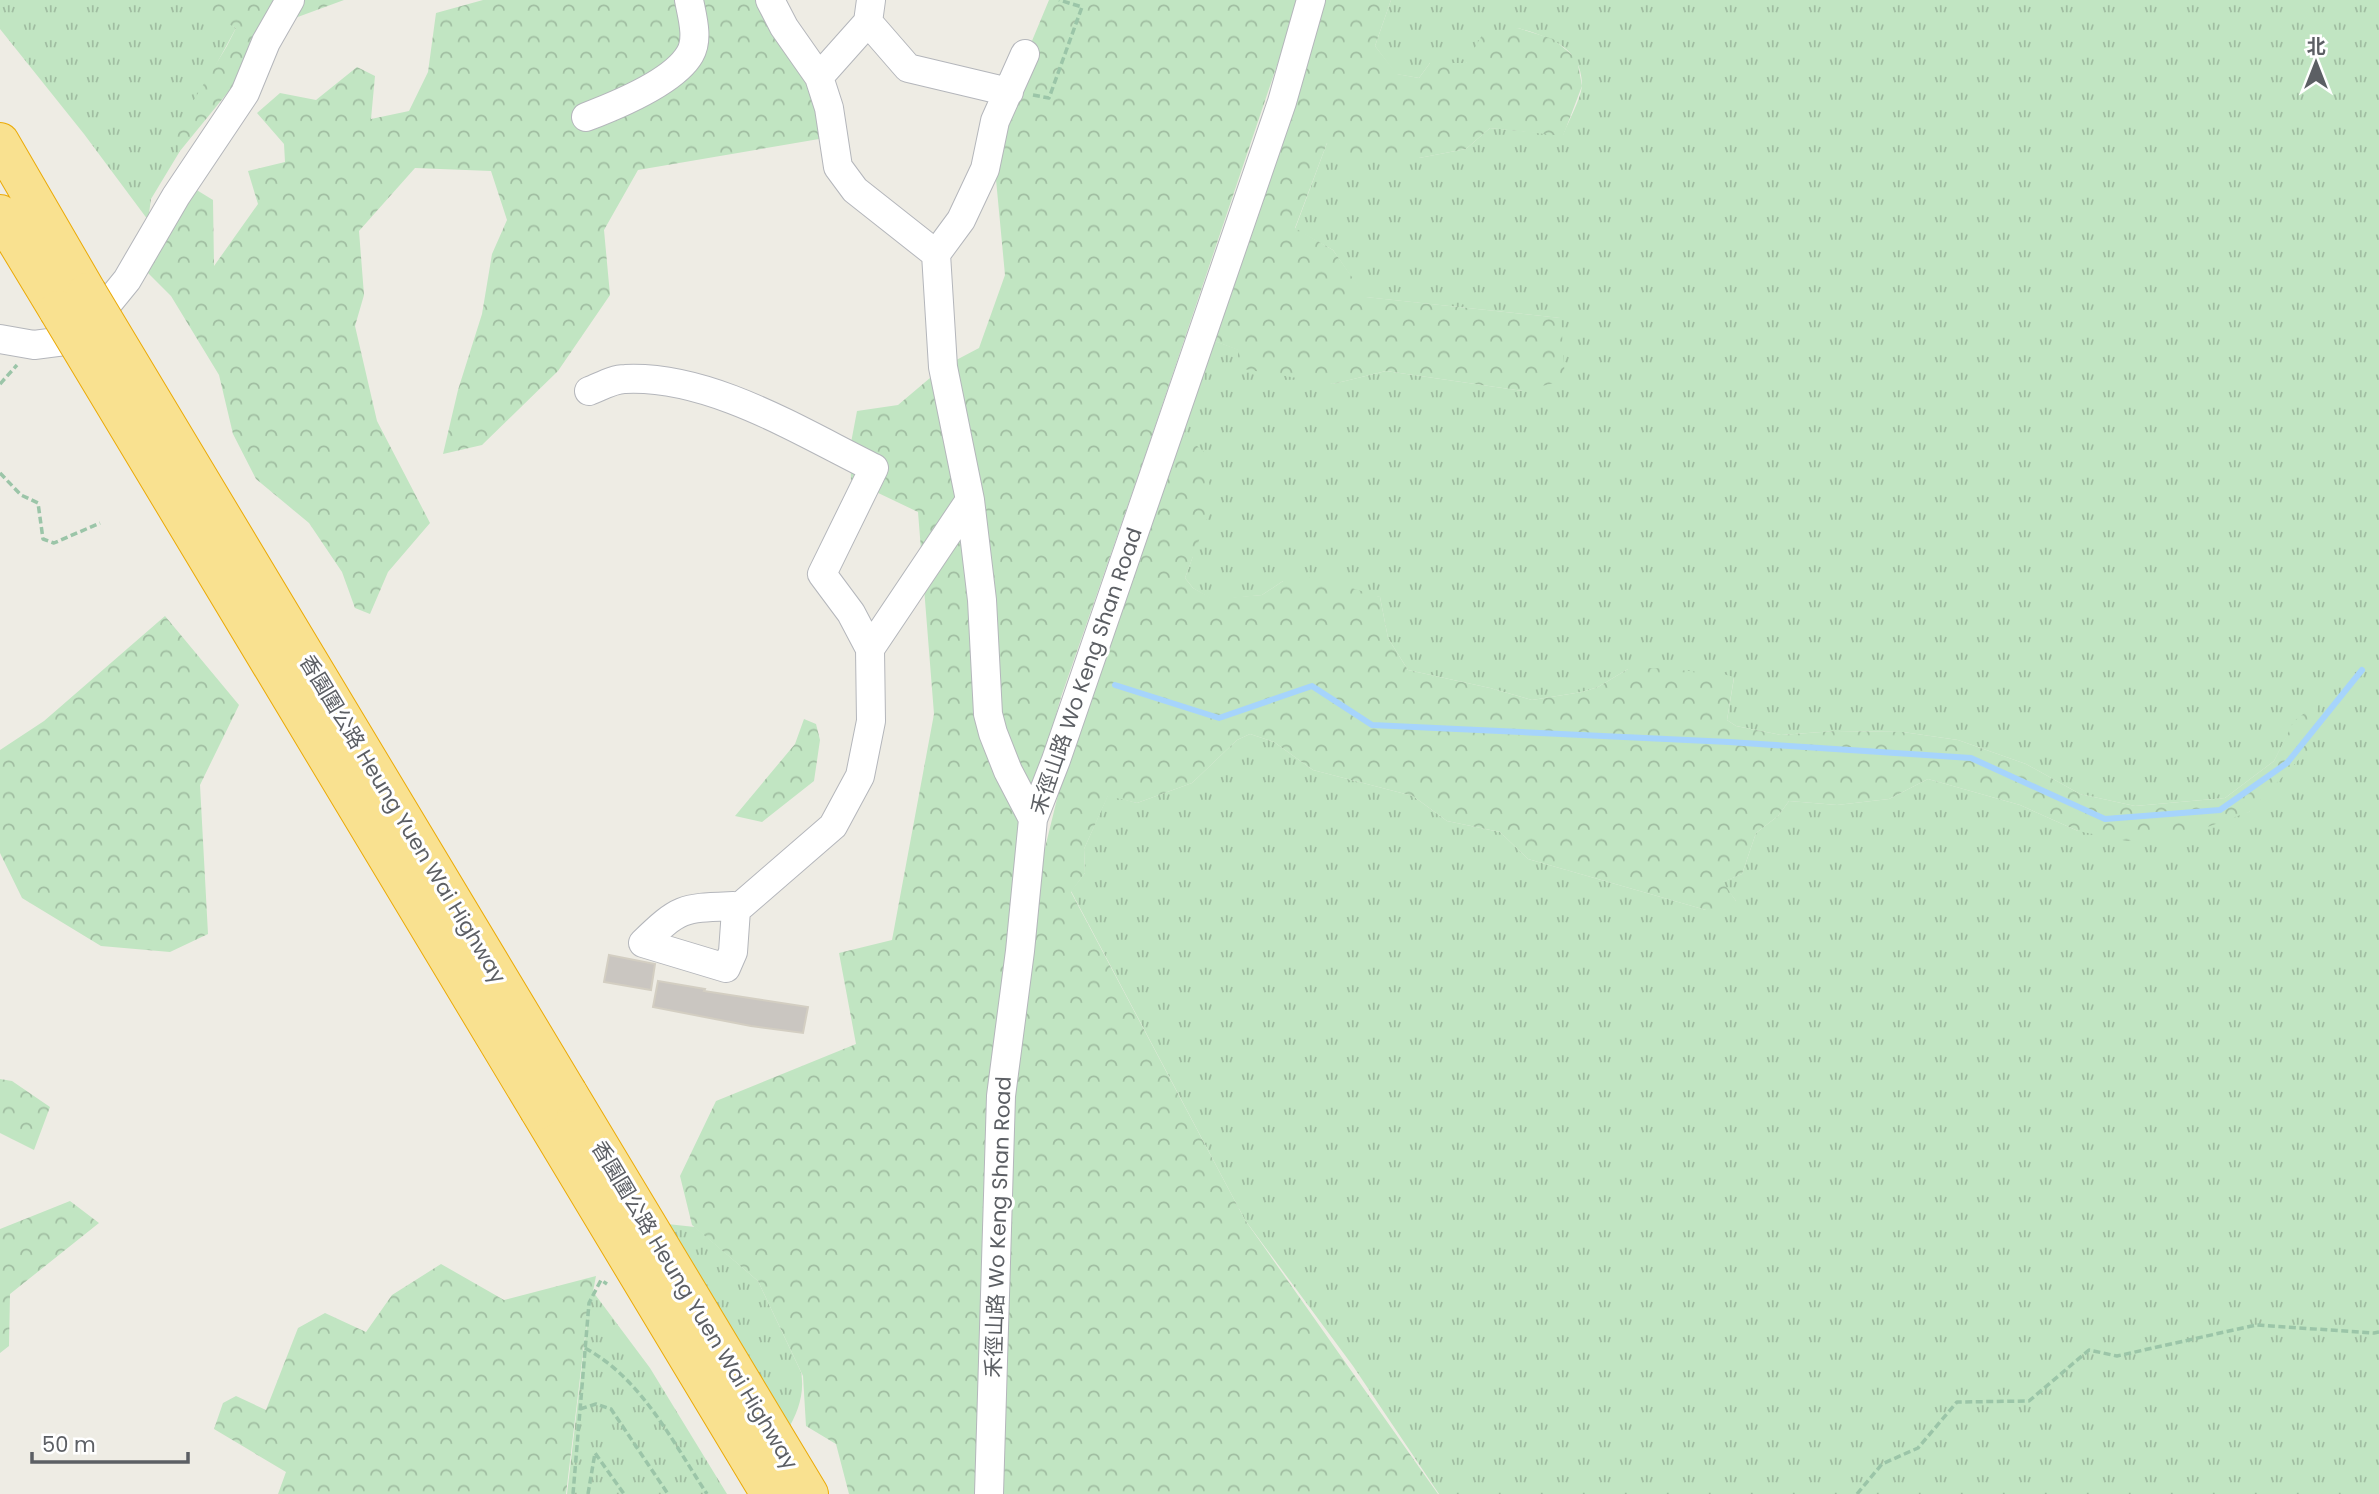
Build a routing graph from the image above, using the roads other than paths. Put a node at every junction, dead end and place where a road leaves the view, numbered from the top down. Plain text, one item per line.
1 (290, 0) edge
2 (688, 0) edge
3 (770, 0) edge
4 (1311, 0) edge
5 (869, 11) edge
6 (1025, 54) dead end
7 (819, 77) junction
8 (1009, 92) junction
9 (586, 117) dead end
10 (0, 142) edge
11 (0, 214) edge
12 (936, 254) junction
13 (73, 301) junction
14 (0, 339) edge
15 (589, 391) dead end
16 (971, 500) junction
17 (870, 649) junction
18 (1033, 819) junction
19 (736, 910) dead end
20 (554, 1102) junction
21 (770, 1494) edge
22 (809, 1494) edge
23 (989, 1494) edge

1 - 14 street
2 - 9 street
3 - 7 street
4 - 18 street, 禾徑山路 Wo Keng Shan Road
5 - 7 street
5 - 8 street
6 - 8 street
7 - 12 street
8 - 12 street
10 - 13 highway, 香園圍公路 Heung Yuen Wai Highway
11 - 13 highway, 香園圍公路 Heung Yuen Wai Highway
12 - 16 street
13 - 20 highway, 香園圍公路 Heung Yuen Wai Highway, bridge
15 - 17 street
16 - 17 street
16 - 18 street
17 - 19 street
18 - 23 street, 禾徑山路 Wo Keng Shan Road
20 - 21 highway, 香園圍公路 Heung Yuen Wai Highway
20 - 22 highway, 香園圍公路 Heung Yuen Wai Highway

